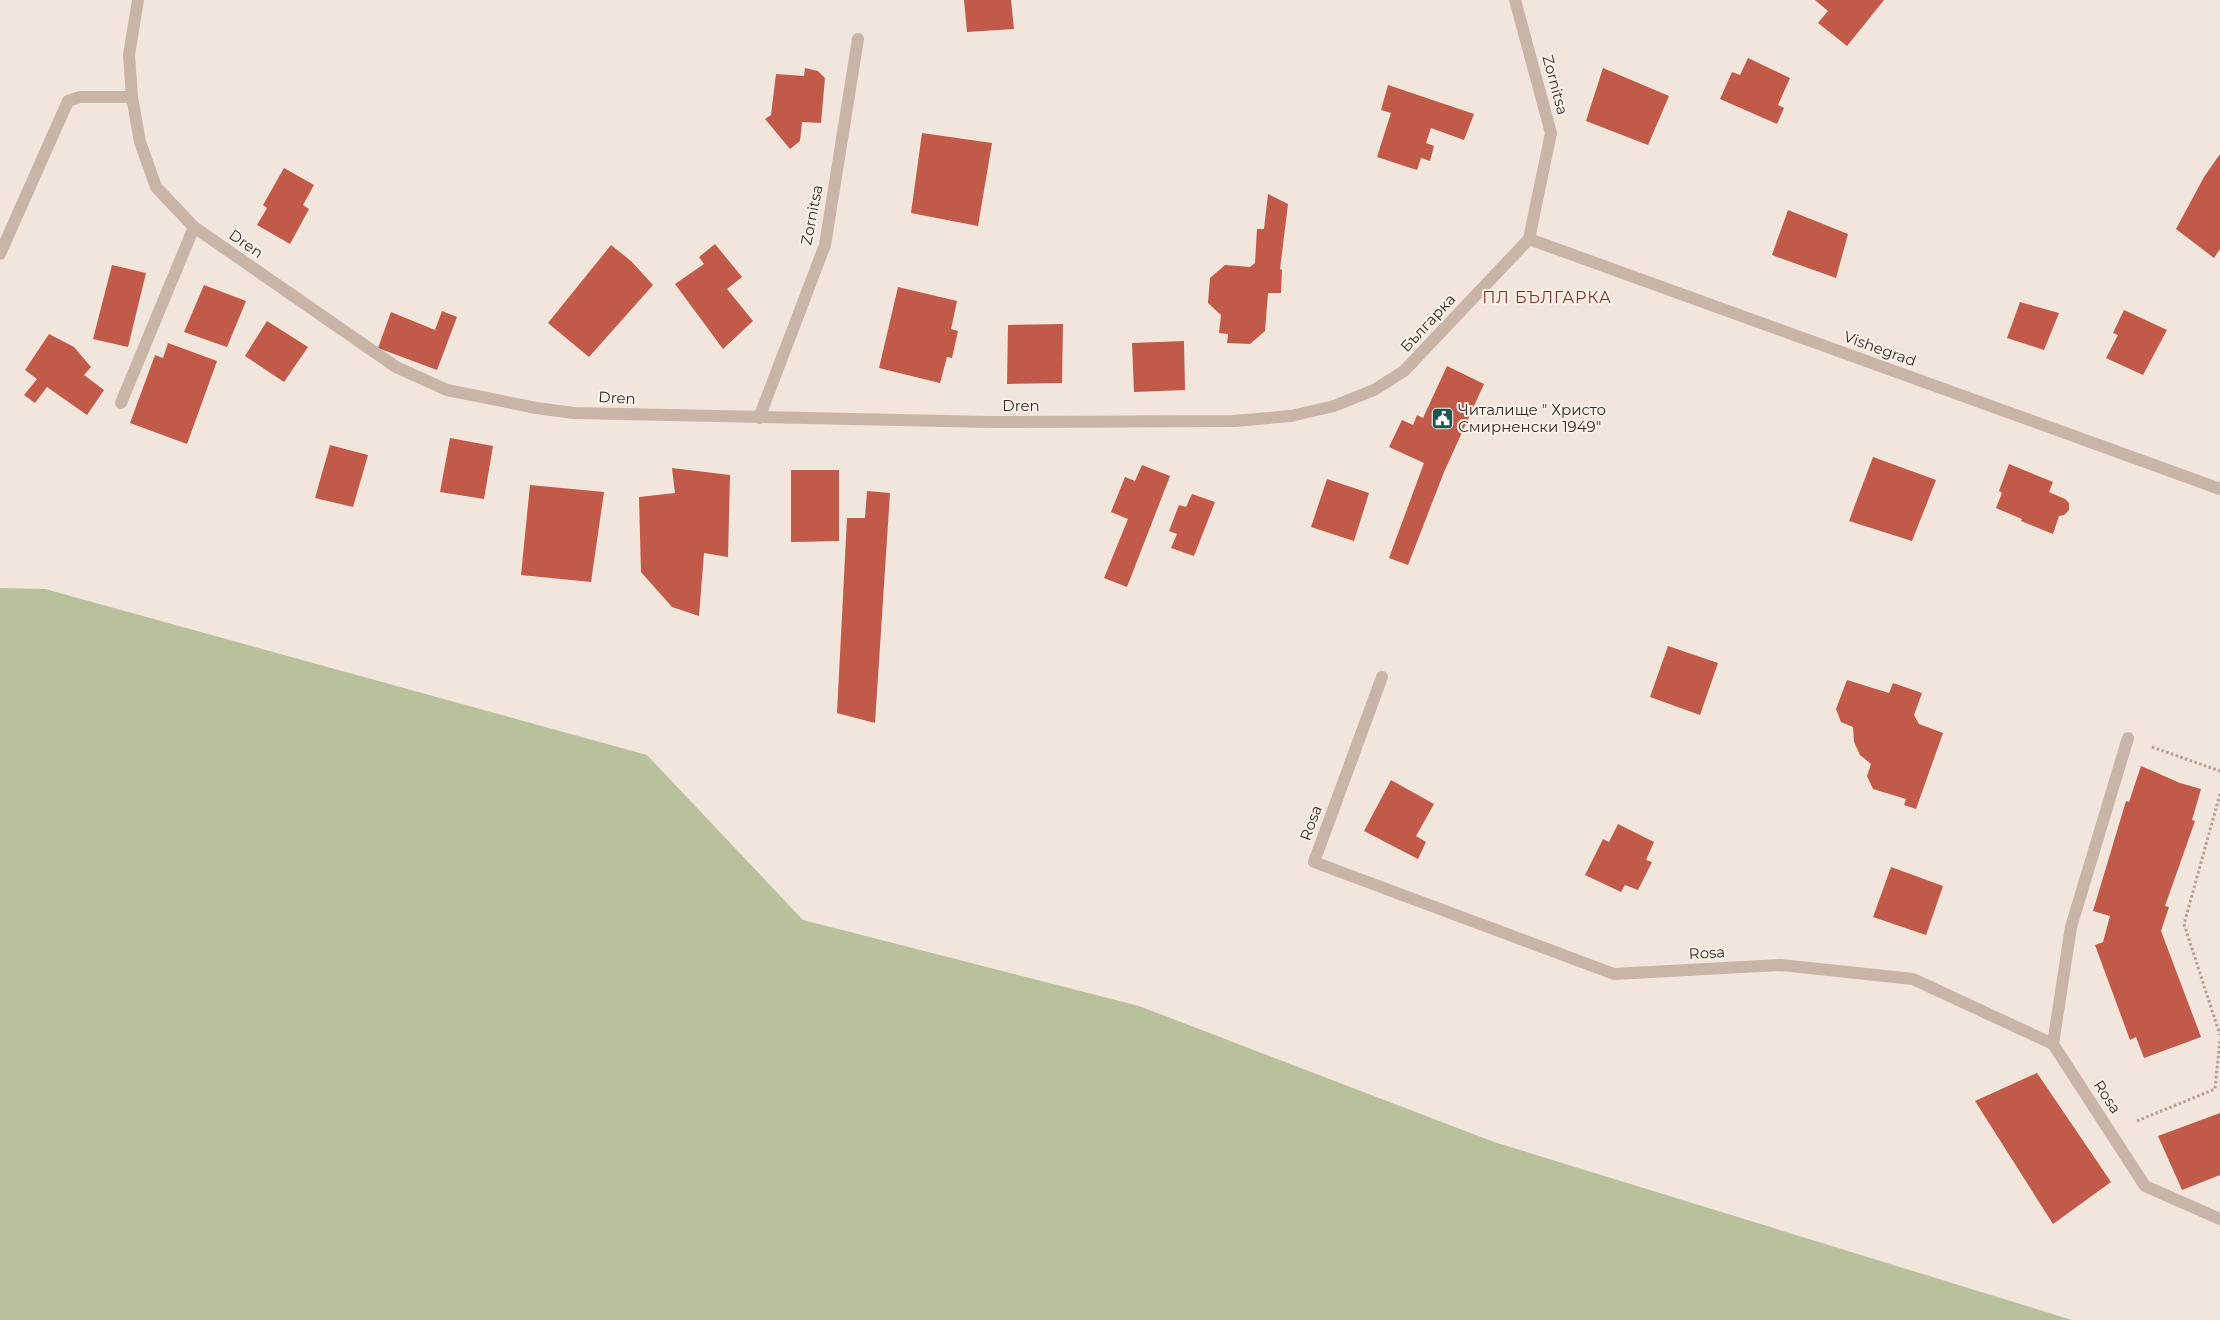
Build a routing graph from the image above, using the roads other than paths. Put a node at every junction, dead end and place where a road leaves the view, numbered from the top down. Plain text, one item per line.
1 (138, 0) edge
2 (1514, 0) edge
3 (858, 39) dead end
4 (132, 97) junction
5 (194, 227) junction
6 (1528, 239) junction
7 (0, 254) edge
8 (120, 403) dead end
9 (1334, 406) joint
10 (758, 418) junction
11 (2220, 490) edge
12 (1382, 677) dead end
13 (2128, 738) road end
14 (2053, 1044) junction
15 (2220, 1219) edge

1 - 4 street, Dren
2 - 6 street, Zornitsa
3 - 10 street, Zornitsa
4 - 5 street, Dren
4 - 7 street
5 - 8 street
5 - 10 street, Dren
6 - 9 street, Българка
6 - 11 street, Vishegrad
9 - 10 street, Dren
12 - 14 street, Rosa
13 - 14 street
14 - 15 street, Rosa

